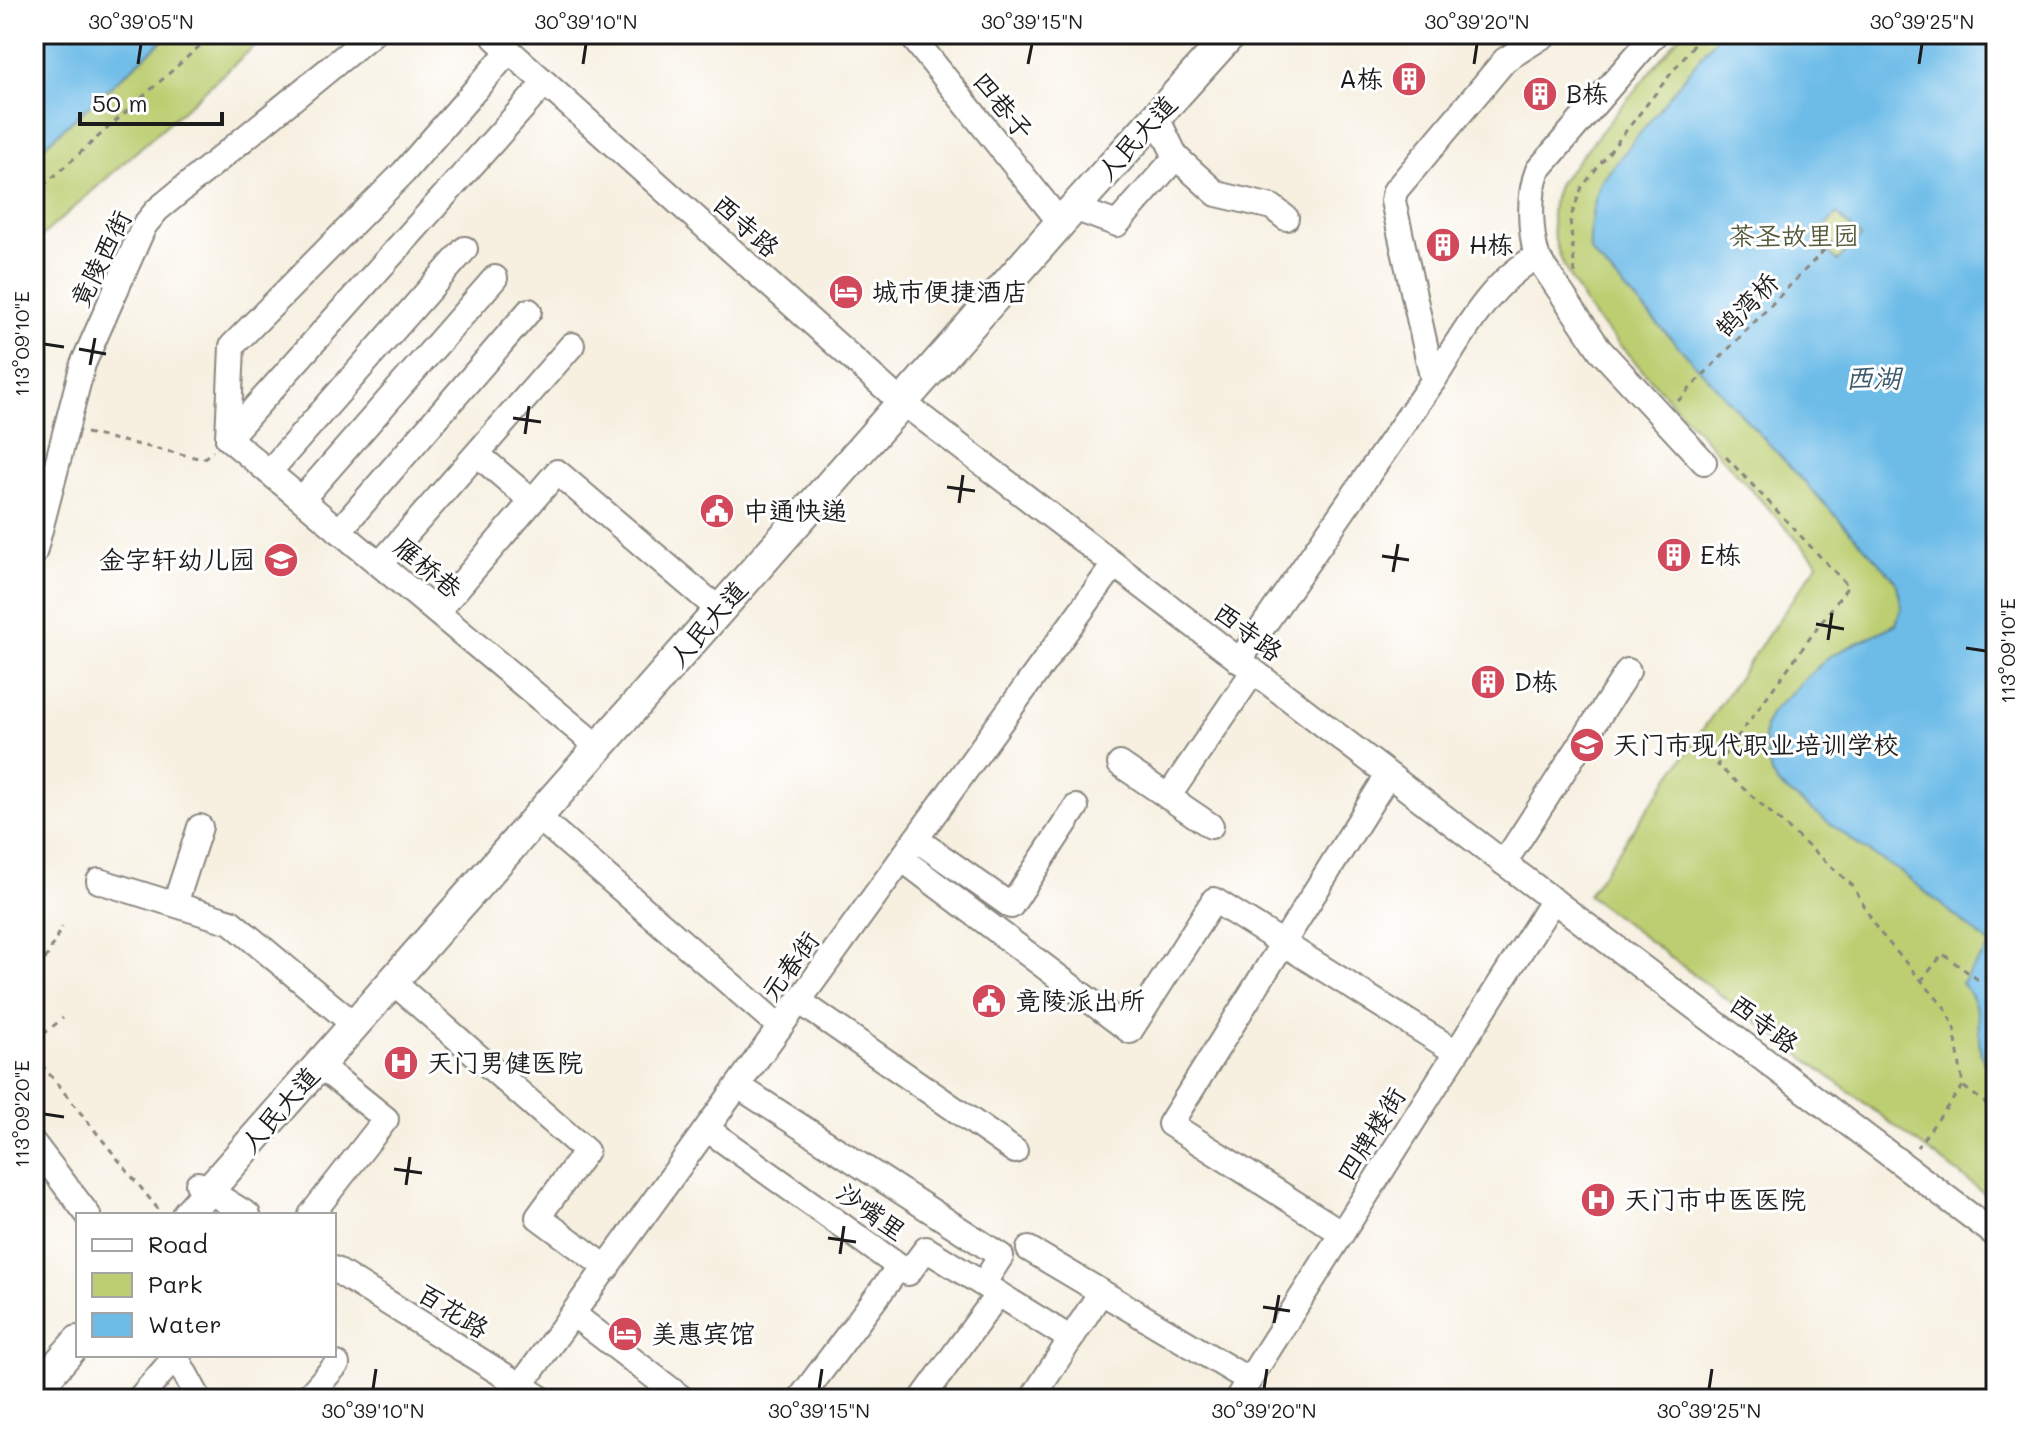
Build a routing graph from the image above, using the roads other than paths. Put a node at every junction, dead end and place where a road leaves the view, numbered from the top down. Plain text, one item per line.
1 (372, 34) edge
2 (910, 34) edge
3 (1212, 34) edge
4 (1231, 34) edge
5 (1655, 34) edge
6 (1536, 36) edge
7 (545, 83) junction
8 (1156, 116) junction
9 (1176, 157) junction
10 (1063, 210) junction
11 (1286, 218) dead end
12 (465, 249) dead end
13 (1537, 257) junction
14 (495, 278) dead end
15 (529, 311) dead end
16 (572, 345) dead end
17 (1433, 381) junction
18 (898, 399) junction
19 (228, 438) junction
20 (477, 454) junction
21 (1711, 455) road end
22 (269, 472) junction
23 (302, 499) junction
24 (532, 501) junction
25 (339, 531) junction
26 (34, 553) edge
27 (380, 564) junction
28 (1114, 565) junction
29 (711, 603) junction
30 (437, 612) junction
31 (1246, 666) junction
32 (1628, 671) dead end
33 (591, 741) junction
34 (1120, 764) dead end
35 (1388, 775) junction
36 (1168, 797) junction
37 (1076, 807) dead end
38 (538, 817) junction
39 (1211, 826) dead end
40 (200, 827) dead end
41 (909, 849) junction
42 (1504, 863) junction
43 (99, 881) dead end
44 (1553, 900) junction
45 (175, 904) junction
46 (1283, 943) junction
47 (393, 982) junction
48 (799, 1001) junction
49 (345, 1017) junction
50 (780, 1027) junction
51 (1456, 1052) junction
52 (319, 1065) junction
53 (738, 1086) junction
54 (707, 1129) junction
55 (34, 1144) edge
56 (1015, 1151) dead end
57 (203, 1187) junction
58 (86, 1213) edge
59 (173, 1213) edge
60 (188, 1213) edge
61 (245, 1213) edge
62 (313, 1213) edge
63 (1342, 1233) junction
64 (1996, 1235) edge
65 (1029, 1249) dead end
66 (899, 1267) junction
67 (607, 1268) junction
68 (336, 1270) edge
69 (990, 1289) junction
70 (1101, 1292) junction
71 (573, 1314) junction
72 (76, 1323) edge
73 (1071, 1339) junction
74 (76, 1343) edge
75 (175, 1357) edge
76 (177, 1357) edge
77 (337, 1364) dead end
78 (34, 1371) edge
79 (1243, 1390) edge
80 (34, 1392) edge
81 (516, 1393) edge
82 (139, 1399) edge
83 (199, 1399) edge
84 (306, 1399) edge
85 (542, 1399) edge
86 (683, 1399) edge
87 (800, 1399) edge
88 (922, 1399) edge
89 (1032, 1399) edge

1 - 26 street, 竟陵西街
2 - 10 street, 四巷子
3 - 10 main road, 人民大道
4 - 8 main road, 人民大道
5 - 13 street
6 - 17 street
7 - 18 street, 西寺路
7 - 19 street
7 - 19 street, 西寺路
8 - 9 street
8 - 10 main road, 人民大道
9 - 10 street
9 - 11 street
10 - 18 main road, 人民大道
12 - 22 street
13 - 17 street
13 - 21 street
14 - 23 street
15 - 25 street
16 - 20 street
17 - 31 street
18 - 28 street, 西寺路
18 - 29 main road, 人民大道
18 - 38 main road, 人民大道
19 - 22 street, 雁桥巷
20 - 24 street
20 - 27 street
22 - 23 street, 雁桥巷
23 - 25 street, 雁桥巷
24 - 29 street
24 - 30 street
25 - 27 street, 雁桥巷
27 - 30 street, 雁桥巷
28 - 31 street, 西寺路
28 - 41 street, 元春街
29 - 33 main road, 人民大道
30 - 33 street, 雁桥巷
31 - 35 street, 西寺路
31 - 36 street
32 - 42 street
33 - 49 main road, 人民大道
34 - 36 street
35 - 42 street, 西寺路
35 - 46 street
36 - 39 street
37 - 41 street
38 - 47 main road, 人民大道
38 - 50 street
40 - 45 street
41 - 46 street
41 - 48 street, 元春街
42 - 44 street, 西寺路
43 - 45 street
44 - 51 street, 四牌楼街
44 - 64 street, 西寺路
45 - 49 street
46 - 51 street
46 - 63 street
47 - 52 main road, 人民大道
47 - 67 street
48 - 50 street, 元春街
48 - 56 street
49 - 57 main road, 人民大道
50 - 53 street, 元春街
51 - 63 street, 四牌楼街
52 - 57 main road, 人民大道
52 - 62 street
53 - 54 street, 元春街
53 - 69 street
54 - 66 street, 沙嘴里
54 - 67 street, 元春街
55 - 58 street
57 - 59 main road, 人民大道
57 - 60 main road, 人民大道
57 - 61 street
63 - 79 street, 四牌楼街
65 - 70 street
66 - 69 street, 沙嘴里
66 - 87 street
67 - 71 street, 元春街
68 - 81 street, 百花路
69 - 73 street
69 - 88 street
70 - 73 street
70 - 79 street
71 - 81 street, 元春街
71 - 86 street
72 - 78 main road
73 - 89 street
74 - 80 main road
75 - 82 street
76 - 83 street
77 - 84 street
81 - 85 street, 百花路

